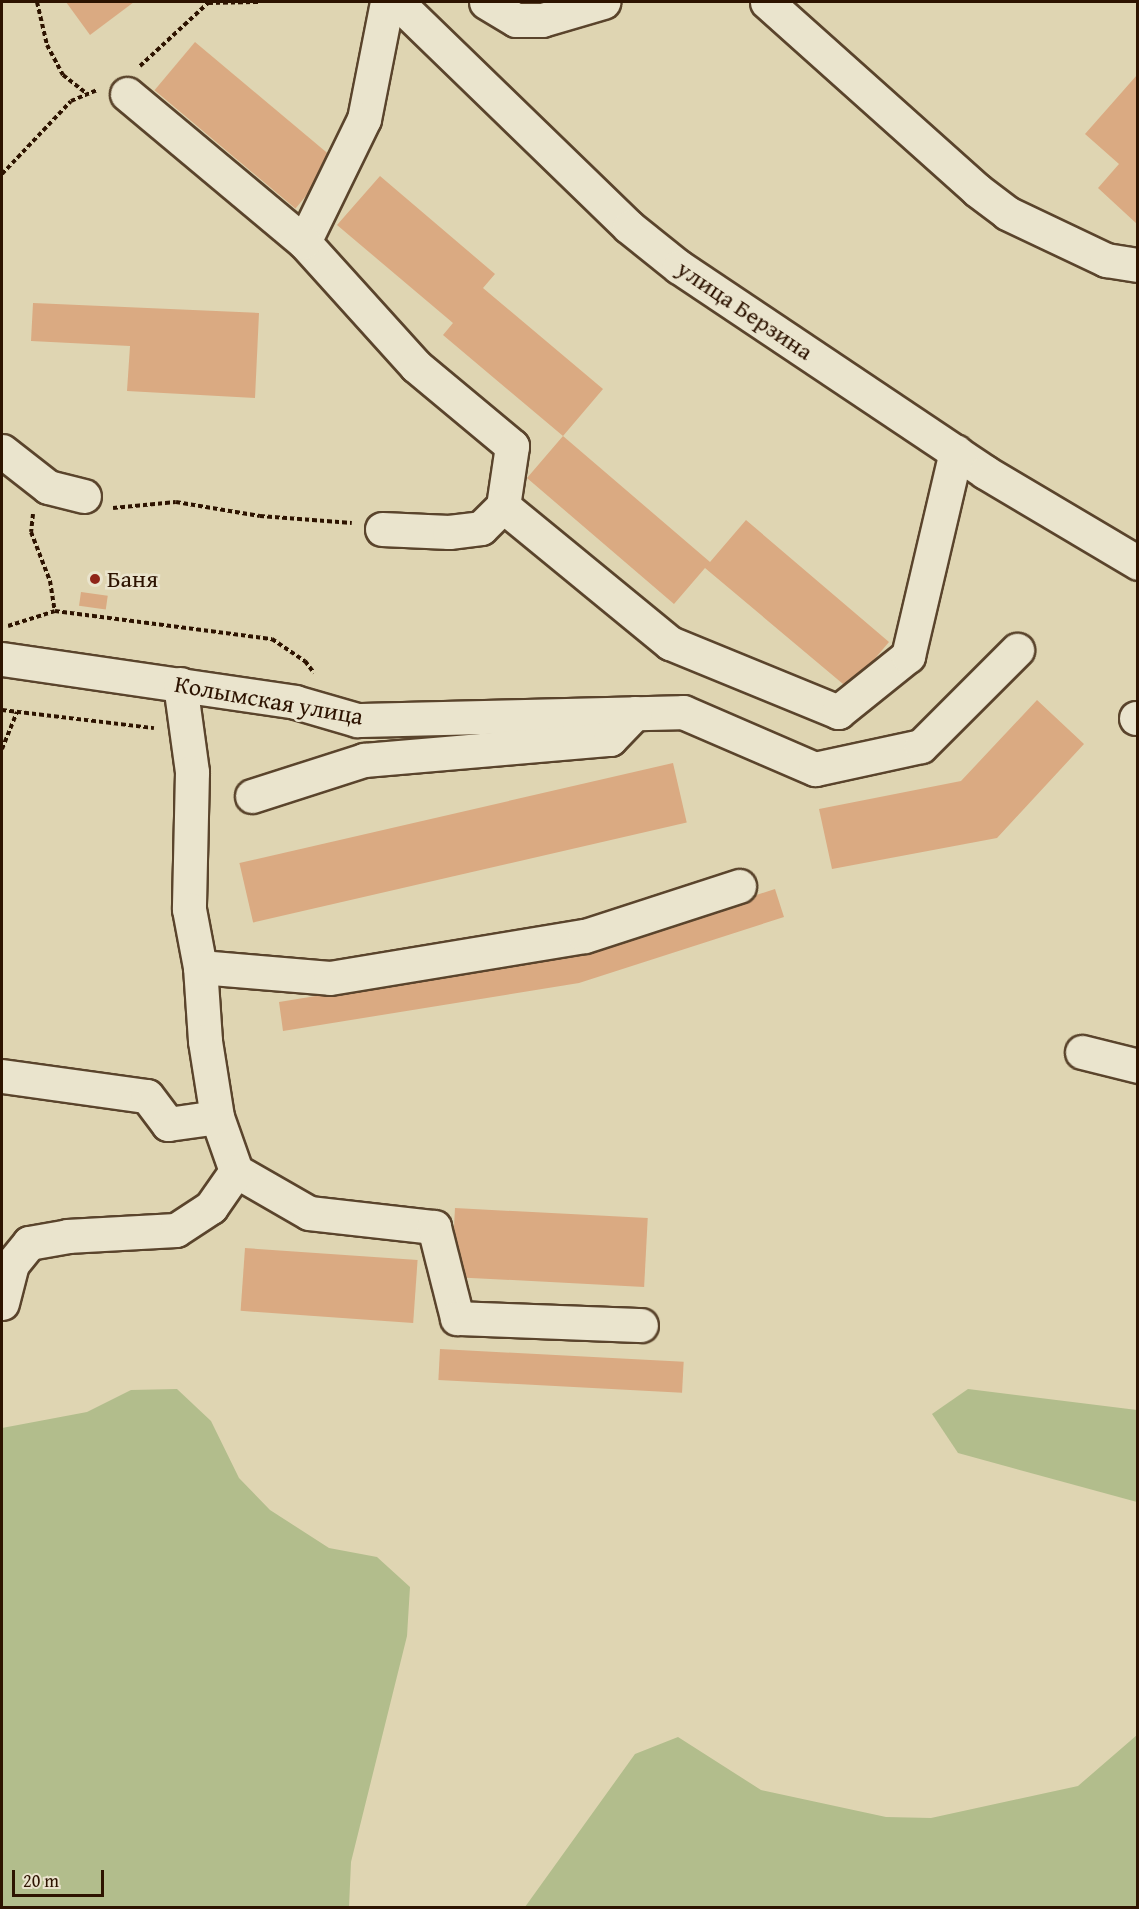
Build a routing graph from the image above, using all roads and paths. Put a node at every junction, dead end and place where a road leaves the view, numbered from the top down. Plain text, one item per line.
1 (37, 2) edge
2 (261, 2) edge
3 (387, 2) edge
4 (397, 2) edge
5 (486, 2) edge
6 (603, 2) edge
7 (767, 2) edge
8 (124, 82) junction
9 (87, 94) junction
10 (2, 174) edge
11 (304, 242) junction
12 (1137, 265) edge
13 (2, 452) edge
14 (956, 452) junction
15 (48, 487) junction
16 (84, 496) joint
17 (503, 506) junction
18 (382, 529) joint
19 (1137, 563) edge
20 (55, 611) junction
21 (2, 628) edge
22 (1017, 650) dead end
23 (2, 659) edge
24 (317, 677) dead end
25 (180, 684) junction
26 (2, 710) edge
27 (16, 712) junction
28 (635, 713) junction
29 (185, 732) junction
30 (2, 749) edge
31 (252, 796) dead end
32 (739, 886) dead end
33 (200, 967) junction
34 (1082, 1052) dead end
35 (1137, 1066) edge
36 (2, 1076) edge
37 (217, 1117) junction
38 (236, 1171) junction
39 (11, 1245) edge
40 (2, 1303) edge
41 (641, 1325) dead end

1 - 9 path
2 - 8 path
3 - 11 street
4 - 14 street, улица Берзина
5 - 6 street
7 - 12 street
8 - 9 path
8 - 11 street
9 - 10 path
11 - 17 street
13 - 15 street
14 - 17 street
14 - 19 street, улица Берзина
15 - 16 street
15 - 20 path
16 - 18 path
17 - 18 street
20 - 21 path
20 - 24 path
22 - 28 street, Колымская улица
23 - 25 street, Колымская улица
25 - 28 street, Колымская улица
25 - 29 street
26 - 27 path
27 - 29 path
27 - 30 path
28 - 31 street
29 - 33 street
32 - 33 street
33 - 37 street
34 - 35 street
36 - 37 street
37 - 38 street
38 - 39 street
38 - 41 street
39 - 40 street

